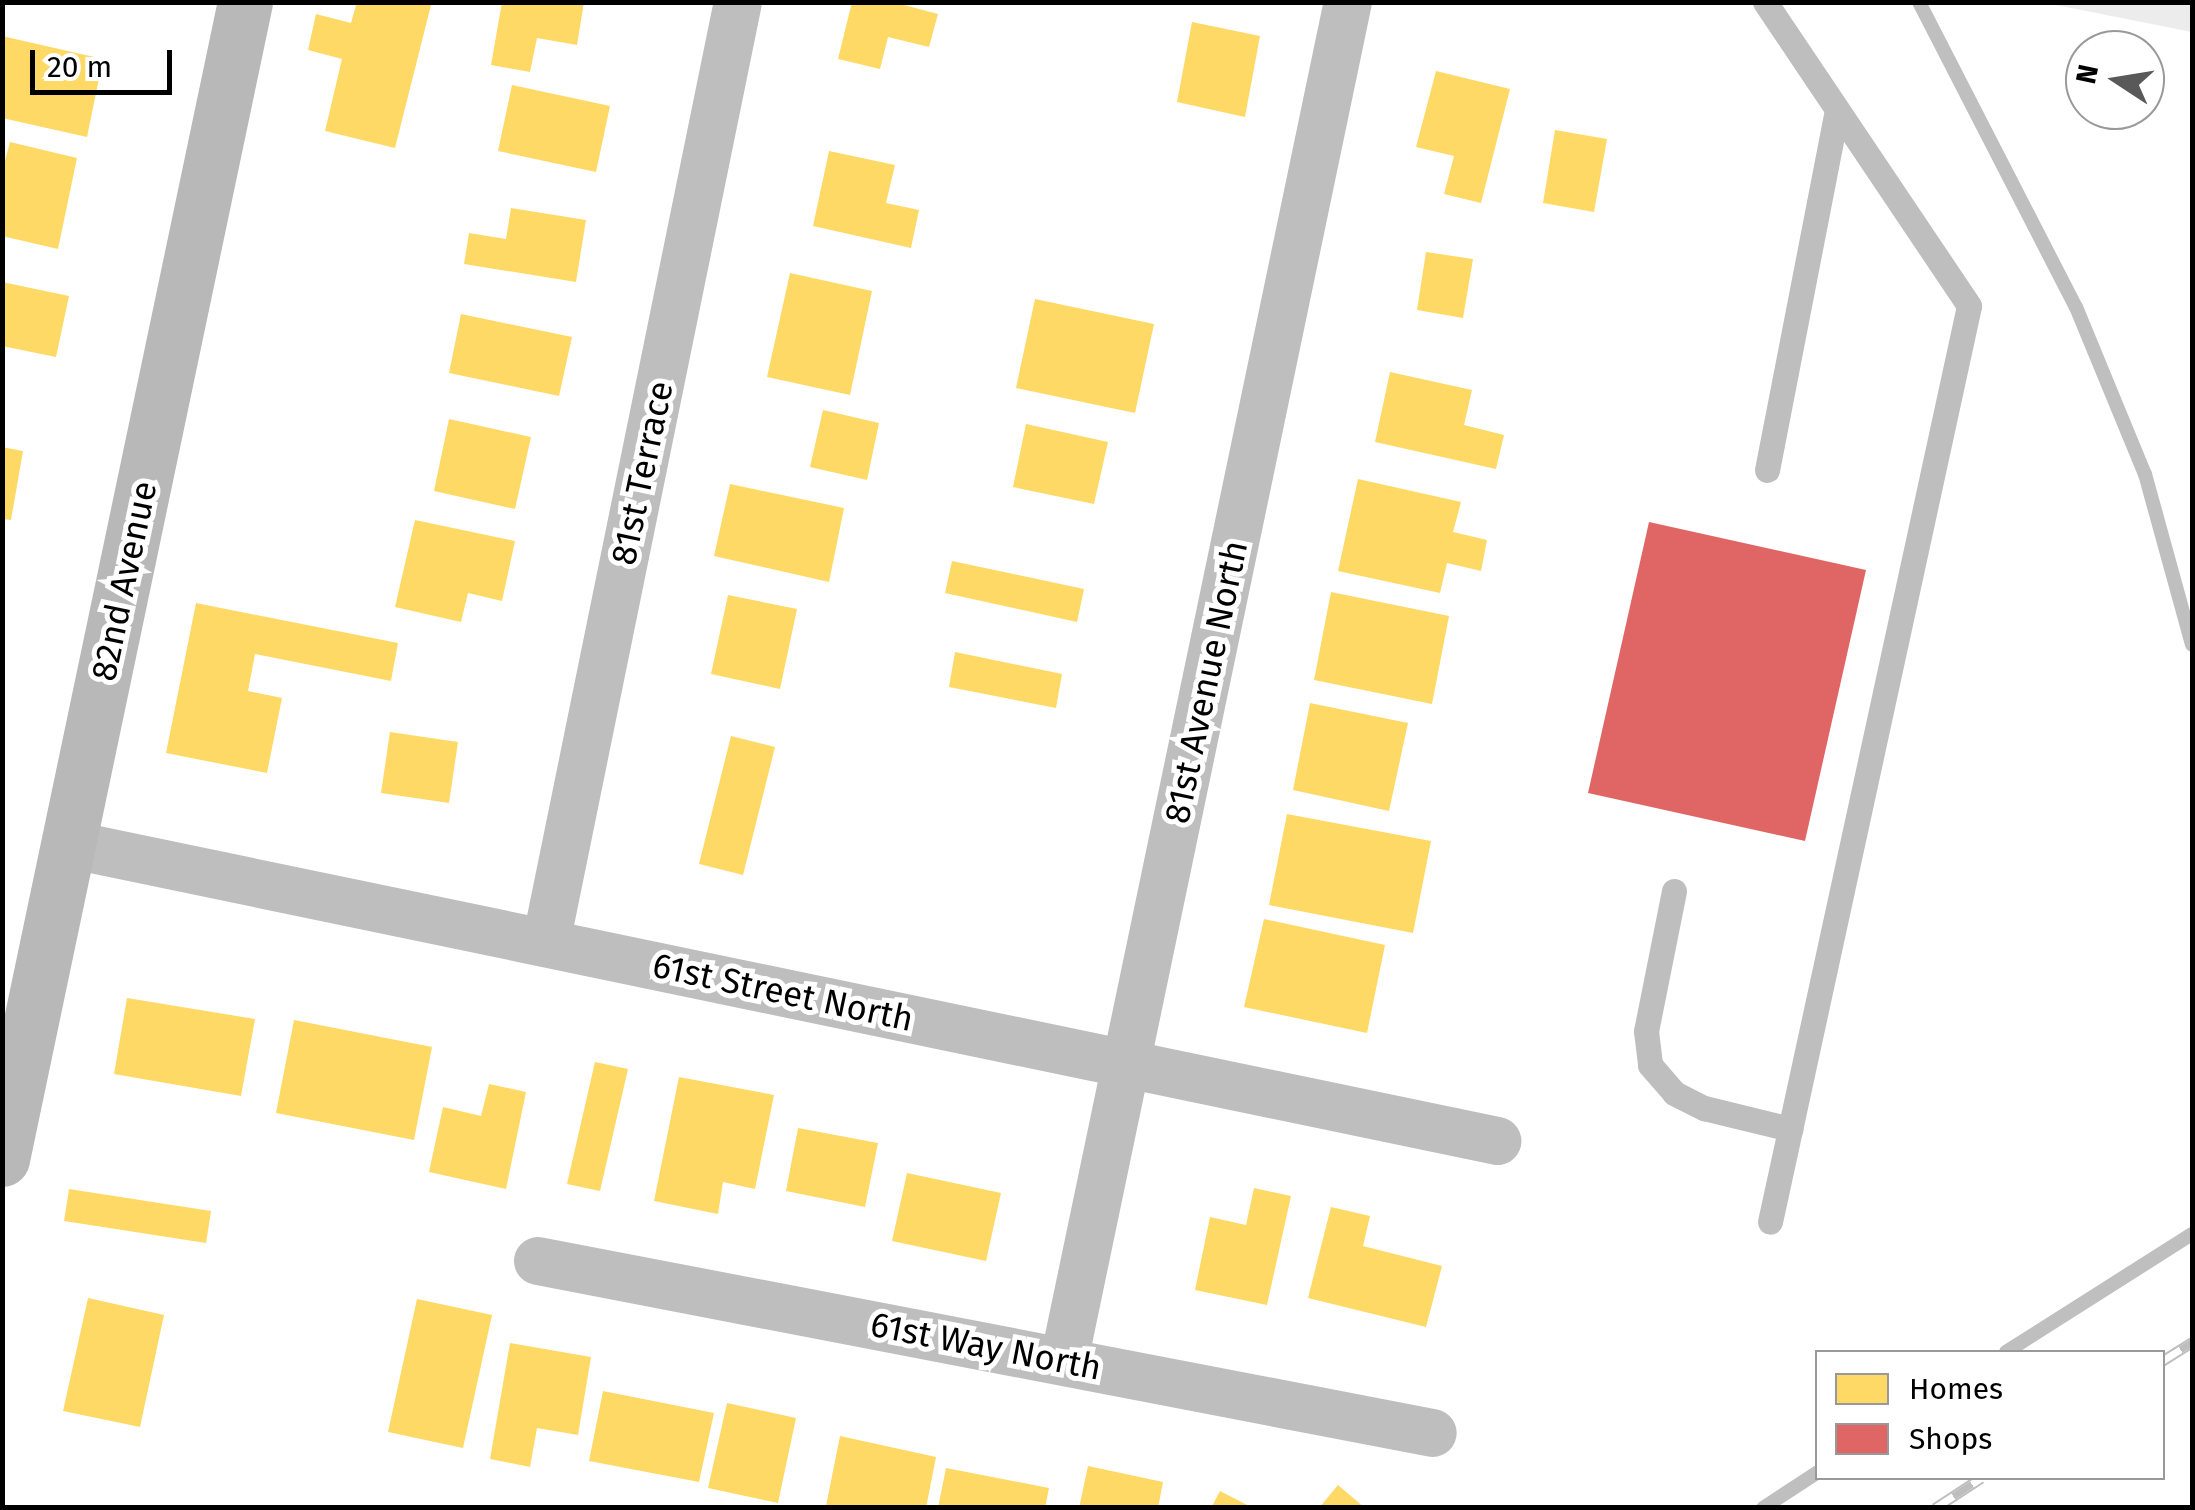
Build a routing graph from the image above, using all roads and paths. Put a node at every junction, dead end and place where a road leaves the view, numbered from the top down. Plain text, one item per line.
1 (245, 2) edge
2 (738, 2) edge
3 (1348, 2) edge
4 (1765, 2) edge
5 (1837, 110) junction
6 (1767, 470) dead end
7 (68, 844) junction
8 (1674, 891) dead end
9 (546, 943) junction
10 (1126, 1064) junction
11 (1790, 1128) junction
12 (5, 1132) edge
13 (1497, 1141) dead end
14 (1770, 1222) dead end
15 (538, 1261) dead end
16 (1064, 1362) junction
17 (1433, 1432) dead end

1 - 7 street, 82nd Avenue
2 - 9 street, 81st Terrace
3 - 10 street, 81st Avenue North
4 - 5 lane
5 - 6 lane
5 - 11 lane
7 - 9 street, 61st Street North
7 - 12 street, 82nd Avenue
8 - 11 lane
9 - 10 street, 61st Street North
10 - 13 street, 61st Street North
10 - 16 street, 81st Avenue North
11 - 14 lane
15 - 16 street, 61st Way North
16 - 17 street, 61st Way North

